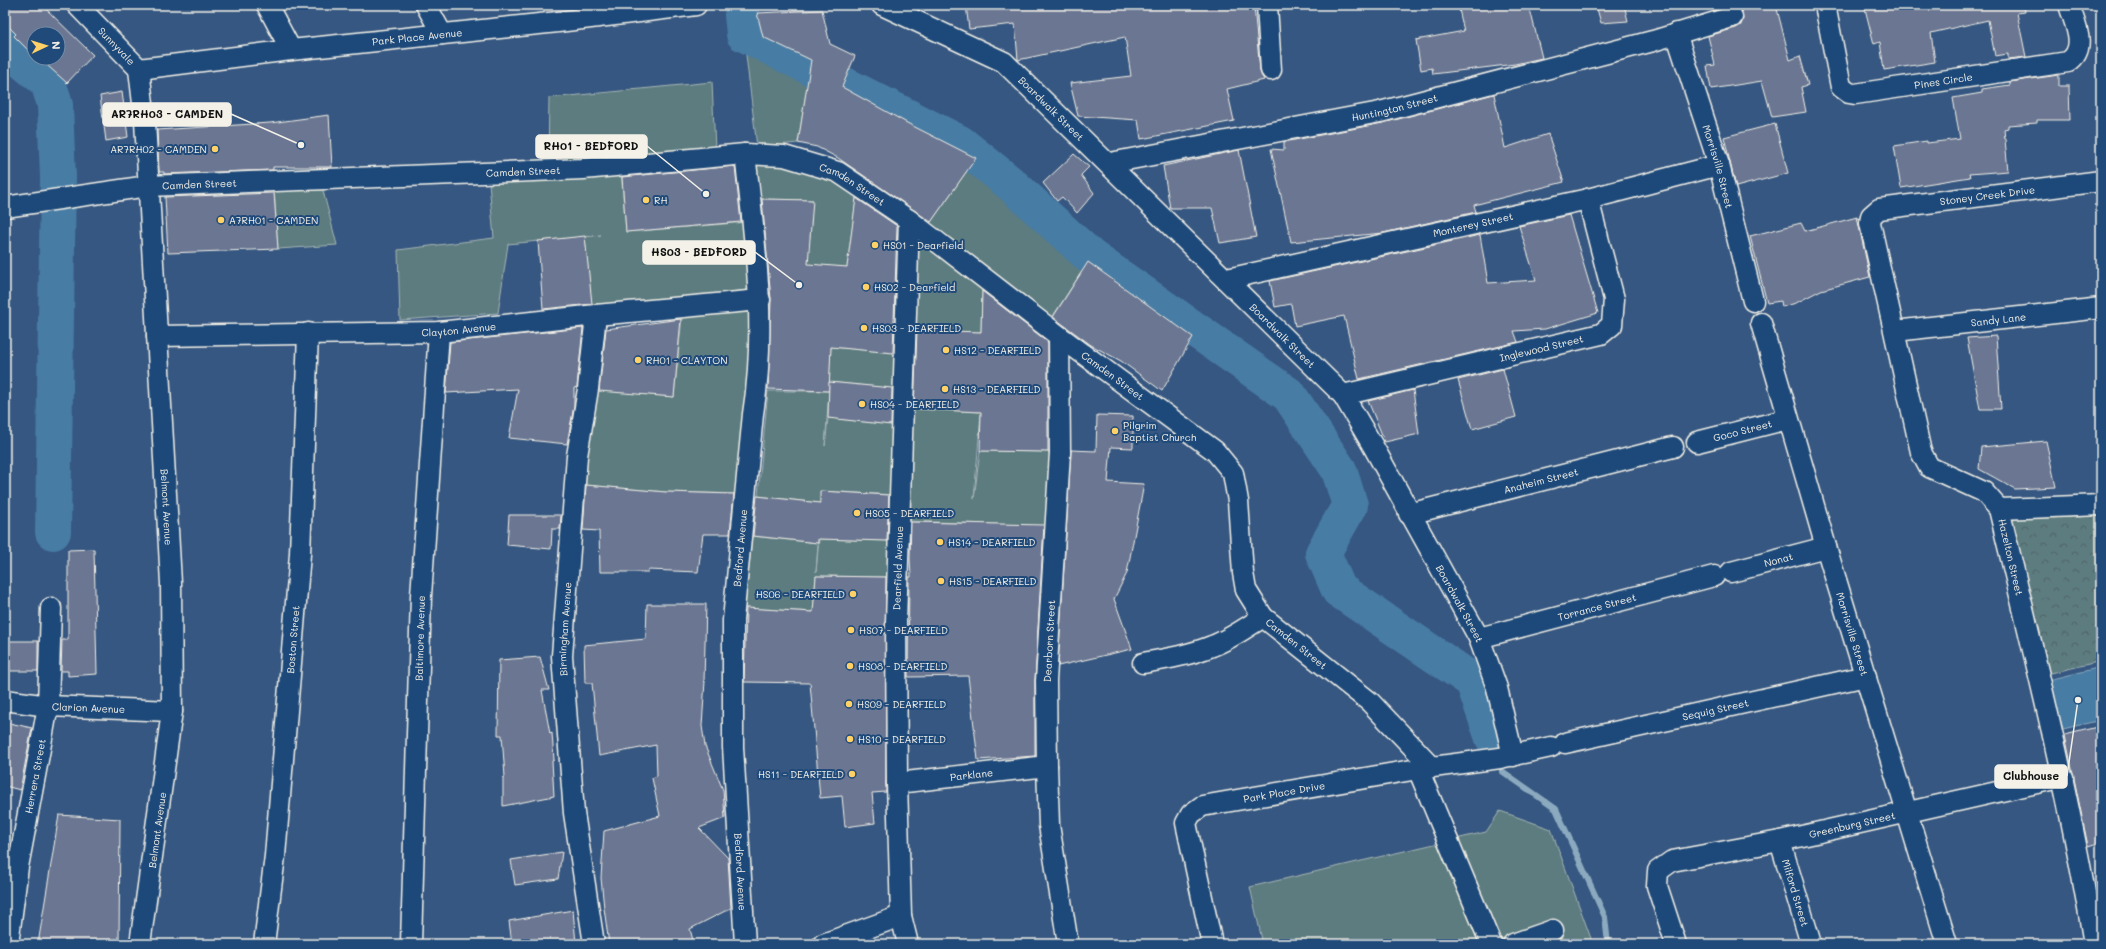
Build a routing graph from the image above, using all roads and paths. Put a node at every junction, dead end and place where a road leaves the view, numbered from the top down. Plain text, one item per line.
1 (77, 5) edge
2 (267, 5) edge
3 (426, 5) edge
4 (696, 5) edge
5 (882, 5) edge
6 (1267, 5) edge
7 (1824, 5) edge
8 (2069, 5) edge
9 (661, 8) edge
10 (904, 11) edge
11 (555, 13) edge
12 (1732, 17) dead end
13 (1676, 33) junction
14 (442, 34) junction
15 (291, 50) junction
16 (139, 69) junction
17 (1271, 70) dead end
18 (745, 154) junction
19 (1110, 164) junction
20 (1719, 165) junction
21 (2101, 181) edge
22 (148, 186) junction
23 (1588, 199) junction
24 (5, 207) edge
25 (1874, 212) joint
26 (909, 220) junction
27 (1227, 279) junction
28 (760, 300) junction
29 (1753, 302) dead end
30 (2101, 308) edge
31 (596, 314) junction
32 (1761, 323) dead end
33 (1895, 331) junction
34 (439, 332) junction
35 (308, 333) junction
36 (157, 336) junction
37 (1060, 336) junction
38 (1343, 396) junction
39 (1788, 419) junction
40 (1697, 442) dead end
41 (1673, 447) dead end
42 (2101, 505) edge
43 (1999, 509) junction
44 (1409, 514) junction
45 (1826, 547) junction
46 (1722, 574) joint
47 (52, 608) dead end
48 (1263, 617) junction
49 (1479, 638) junction
50 (1143, 663) dead end
51 (1866, 676) junction
52 (5, 700) edge
53 (48, 706) junction
54 (172, 711) junction
55 (1513, 756) junction
56 (1047, 766) junction
57 (1425, 768) junction
58 (2063, 777) junction
59 (897, 783) junction
60 (1907, 813) junction
61 (1780, 841) junction
62 (11, 866) edge
63 (902, 916) junction
64 (1553, 930) dead end
65 (8, 944) edge
66 (140, 944) edge
67 (264, 944) edge
68 (411, 944) edge
69 (594, 944) edge
70 (746, 944) edge
71 (823, 944) edge
72 (908, 944) edge
73 (1068, 944) edge
74 (1212, 944) edge
75 (1491, 944) edge
76 (1513, 944) edge
77 (1676, 944) edge
78 (1811, 944) edge
79 (1947, 944) edge
80 (2094, 944) edge

1 - 16 street, Sunnyvale
2 - 15 street
3 - 14 street
4 - 9 street, Park Place Avenue
5 - 10 street, Boardwalk Street
6 - 17 street
7 - 8 street, Pines Circle
9 - 11 street, Park Place Avenue
10 - 19 street, Boardwalk Street
11 - 14 street, Park Place Avenue
12 - 13 street, Huntington Street
13 - 19 street, Huntington Street
13 - 20 street, Morrisville Street
14 - 15 street, Park Place Avenue
15 - 16 street, Park Place Avenue
16 - 22 street, Belmont Avenue
18 - 22 street, Camden Street
18 - 26 street, Camden Street
18 - 28 street, Bedford Avenue
19 - 27 street, Boardwalk Street
20 - 23 street, Monterey Street
20 - 29 street, Morrisville Street
21 - 25 street, Stoney Creek Drive
22 - 24 street, Camden Street
22 - 36 street, Belmont Avenue
23 - 27 street, Monterey Street
23 - 38 street, Inglewood Street
25 - 33 street, Hazelton Street
26 - 37 street, Camden Street
26 - 59 street, Dearfield Avenue
27 - 38 street, Boardwalk Street
28 - 31 street, Clayton Avenue
28 - 70 street, Bedford Avenue
30 - 33 street, Sandy Lane
31 - 34 street, Clayton Avenue
31 - 69 street, Birmingham Avenue
32 - 39 street, Morrisville Street
33 - 43 street, Hazelton Street
34 - 35 street, Clayton Avenue
34 - 68 street, Baltimore Avenue
35 - 36 street, Clayton Avenue
35 - 67 street, Boston Street
36 - 54 street, Belmont Avenue
37 - 48 street, Camden Street
37 - 56 street, Dearborn Street
38 - 44 street, Boardwalk Street
39 - 40 street, Goco Street
39 - 45 street, Morrisville Street
41 - 44 street, Anaheim Street
42 - 43 street
43 - 58 street, Hazelton Street
44 - 49 street, Boardwalk Street
45 - 46 street, Nonat
45 - 51 street, Morrisville Street
46 - 49 street, Torrance Street
47 - 53 street, Herrera Street
48 - 50 street
48 - 57 street, Camden Street
49 - 55 street, Boardwalk Street
51 - 55 street, Sequig Street
51 - 60 street, Morrisville Street
52 - 53 street, Clarion Avenue
53 - 54 street, Clarion Avenue
53 - 62 street, Herrera Street
54 - 66 street, Belmont Avenue
55 - 57 street, Park Place Drive
56 - 59 street, Parklane
56 - 73 street, Dearborn Street
57 - 74 street, Park Place Drive
57 - 75 street
58 - 60 street, Greenburg Street
58 - 80 street, Hazelton Street
59 - 63 street, Dearfield Avenue
60 - 61 street, Greenburg Street
60 - 79 street, Morrisville Street
61 - 77 street, Greenburg Street
61 - 78 street, Milford Street
62 - 65 street, Herrera Street
63 - 71 street
63 - 72 street, Dearfield Avenue
64 - 76 street

